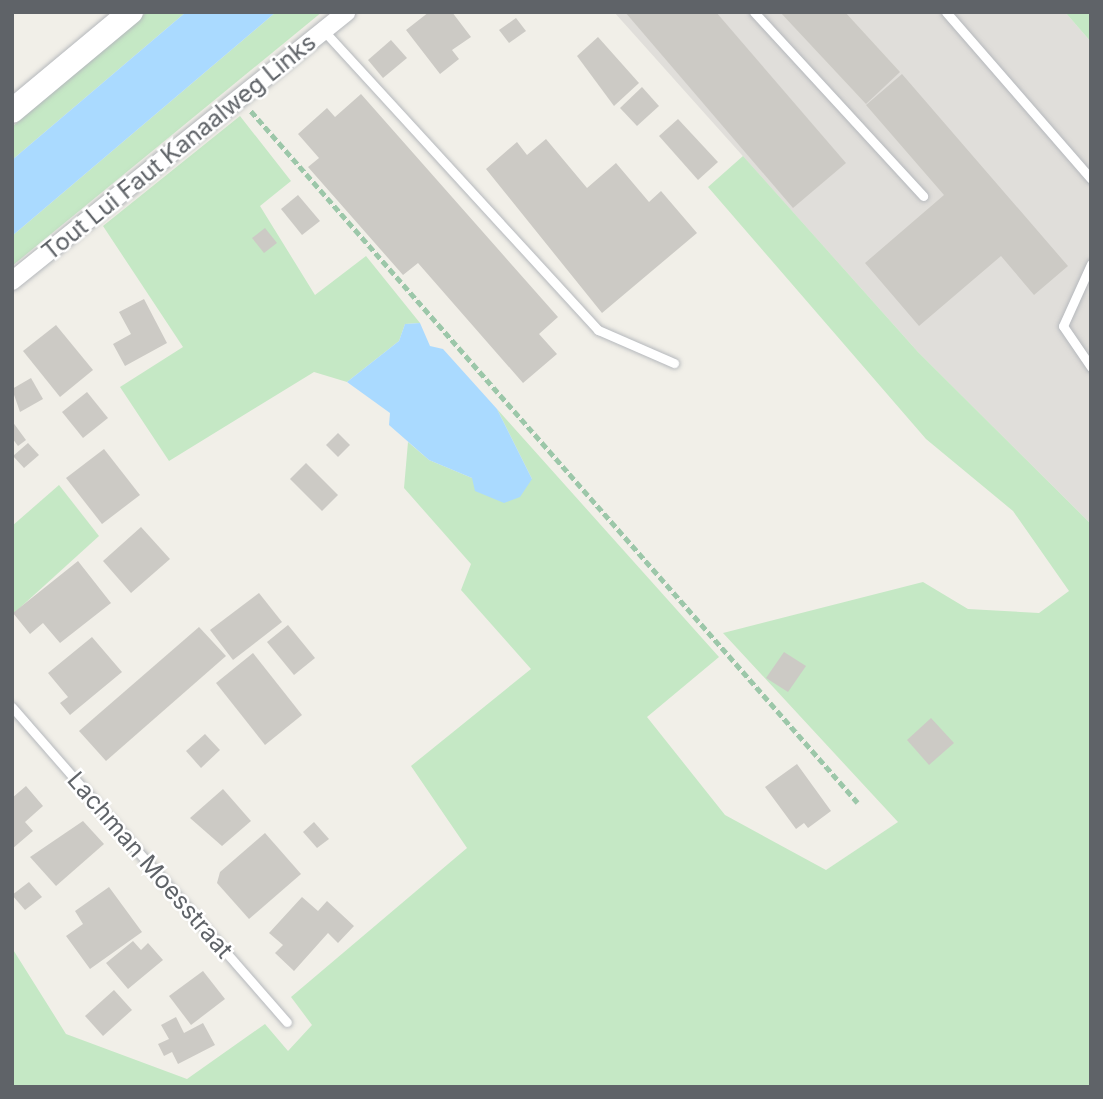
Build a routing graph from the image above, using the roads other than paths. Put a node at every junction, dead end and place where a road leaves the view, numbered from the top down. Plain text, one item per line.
1 (131, 12) edge
2 (346, 12) edge
3 (754, 12) edge
4 (946, 12) edge
5 (324, 31) junction
6 (14, 106) edge
7 (1091, 179) edge
8 (923, 196) dead end
9 (1091, 264) edge
10 (12, 281) edge
11 (674, 363) dead end
12 (1091, 368) edge
13 (12, 707) edge
14 (287, 1022) dead end

1 - 6 street
2 - 5 street, Tout Lui Faut Kanaalweg Links
3 - 8 lane
4 - 7 lane
5 - 10 street, Tout Lui Faut Kanaalweg Links
5 - 11 lane
9 - 12 lane
13 - 14 lane, Lachman Moesstraat

